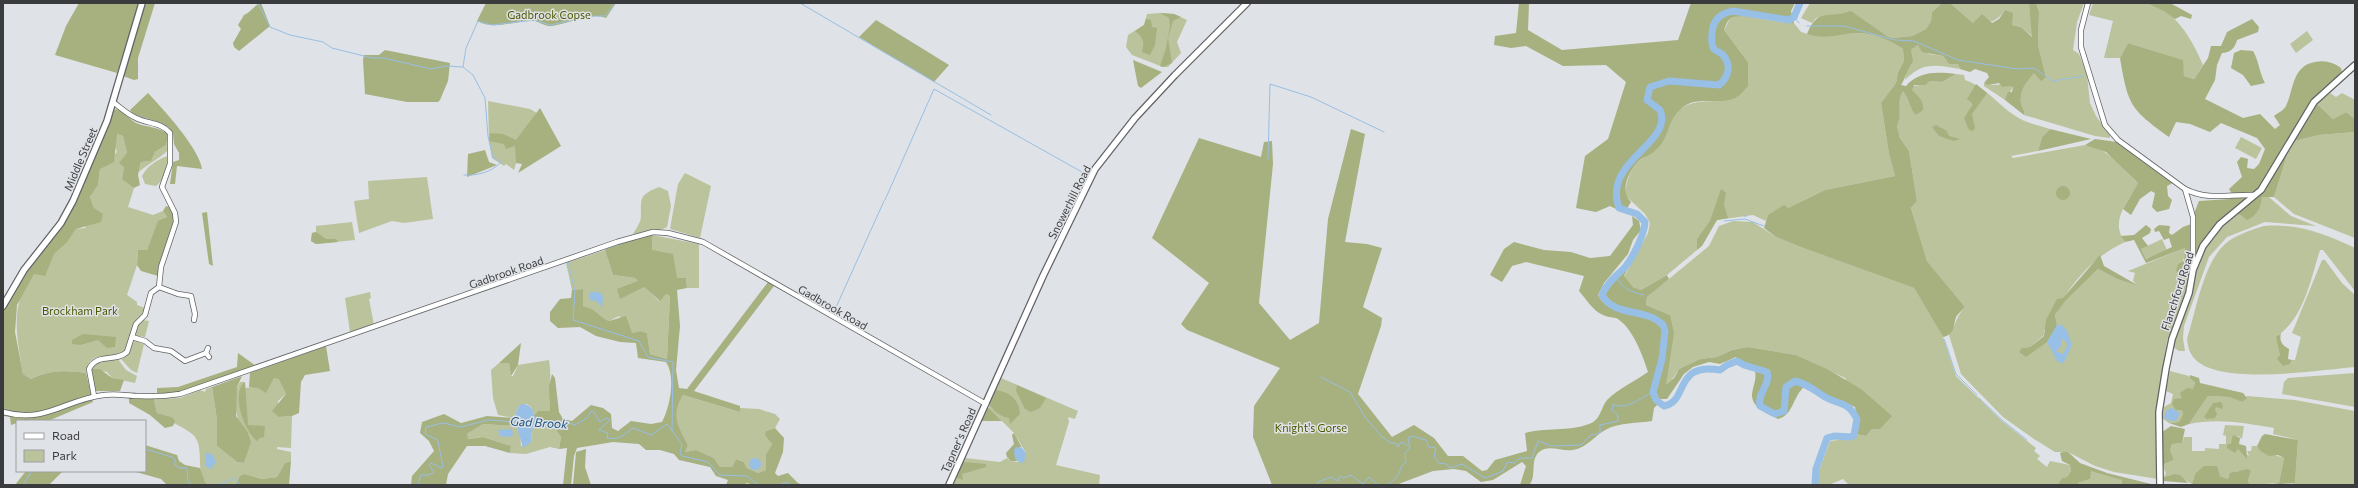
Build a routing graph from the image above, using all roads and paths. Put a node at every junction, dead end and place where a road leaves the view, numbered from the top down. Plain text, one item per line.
1 (142, 3) edge
2 (1247, 3) edge
3 (2088, 3) edge
4 (2355, 65) edge
5 (113, 102) junction
6 (2184, 190) junction
7 (2255, 195) junction
8 (2193, 270) junction
9 (159, 287) junction
10 (3, 306) edge
11 (194, 320) dead end
12 (132, 337) junction
13 (208, 348) dead end
14 (94, 396) junction
15 (986, 404) junction
16 (3, 412) edge
17 (949, 485) edge
18 (2160, 485) edge

1 - 5 street, Middle Street
2 - 15 street, Snowerhill Road
3 - 6 street
4 - 7 street, Flanchford Road
5 - 9 street
5 - 10 street, Middle Street
6 - 7 street
6 - 8 street
7 - 8 street, Flanchford Road
8 - 18 street, Flanchford Road
9 - 11 street
9 - 12 street
12 - 13 street
12 - 14 street
14 - 15 street, Gadbrook Road
14 - 16 street, Gadbrook Road
15 - 17 street, Tapner's Road

